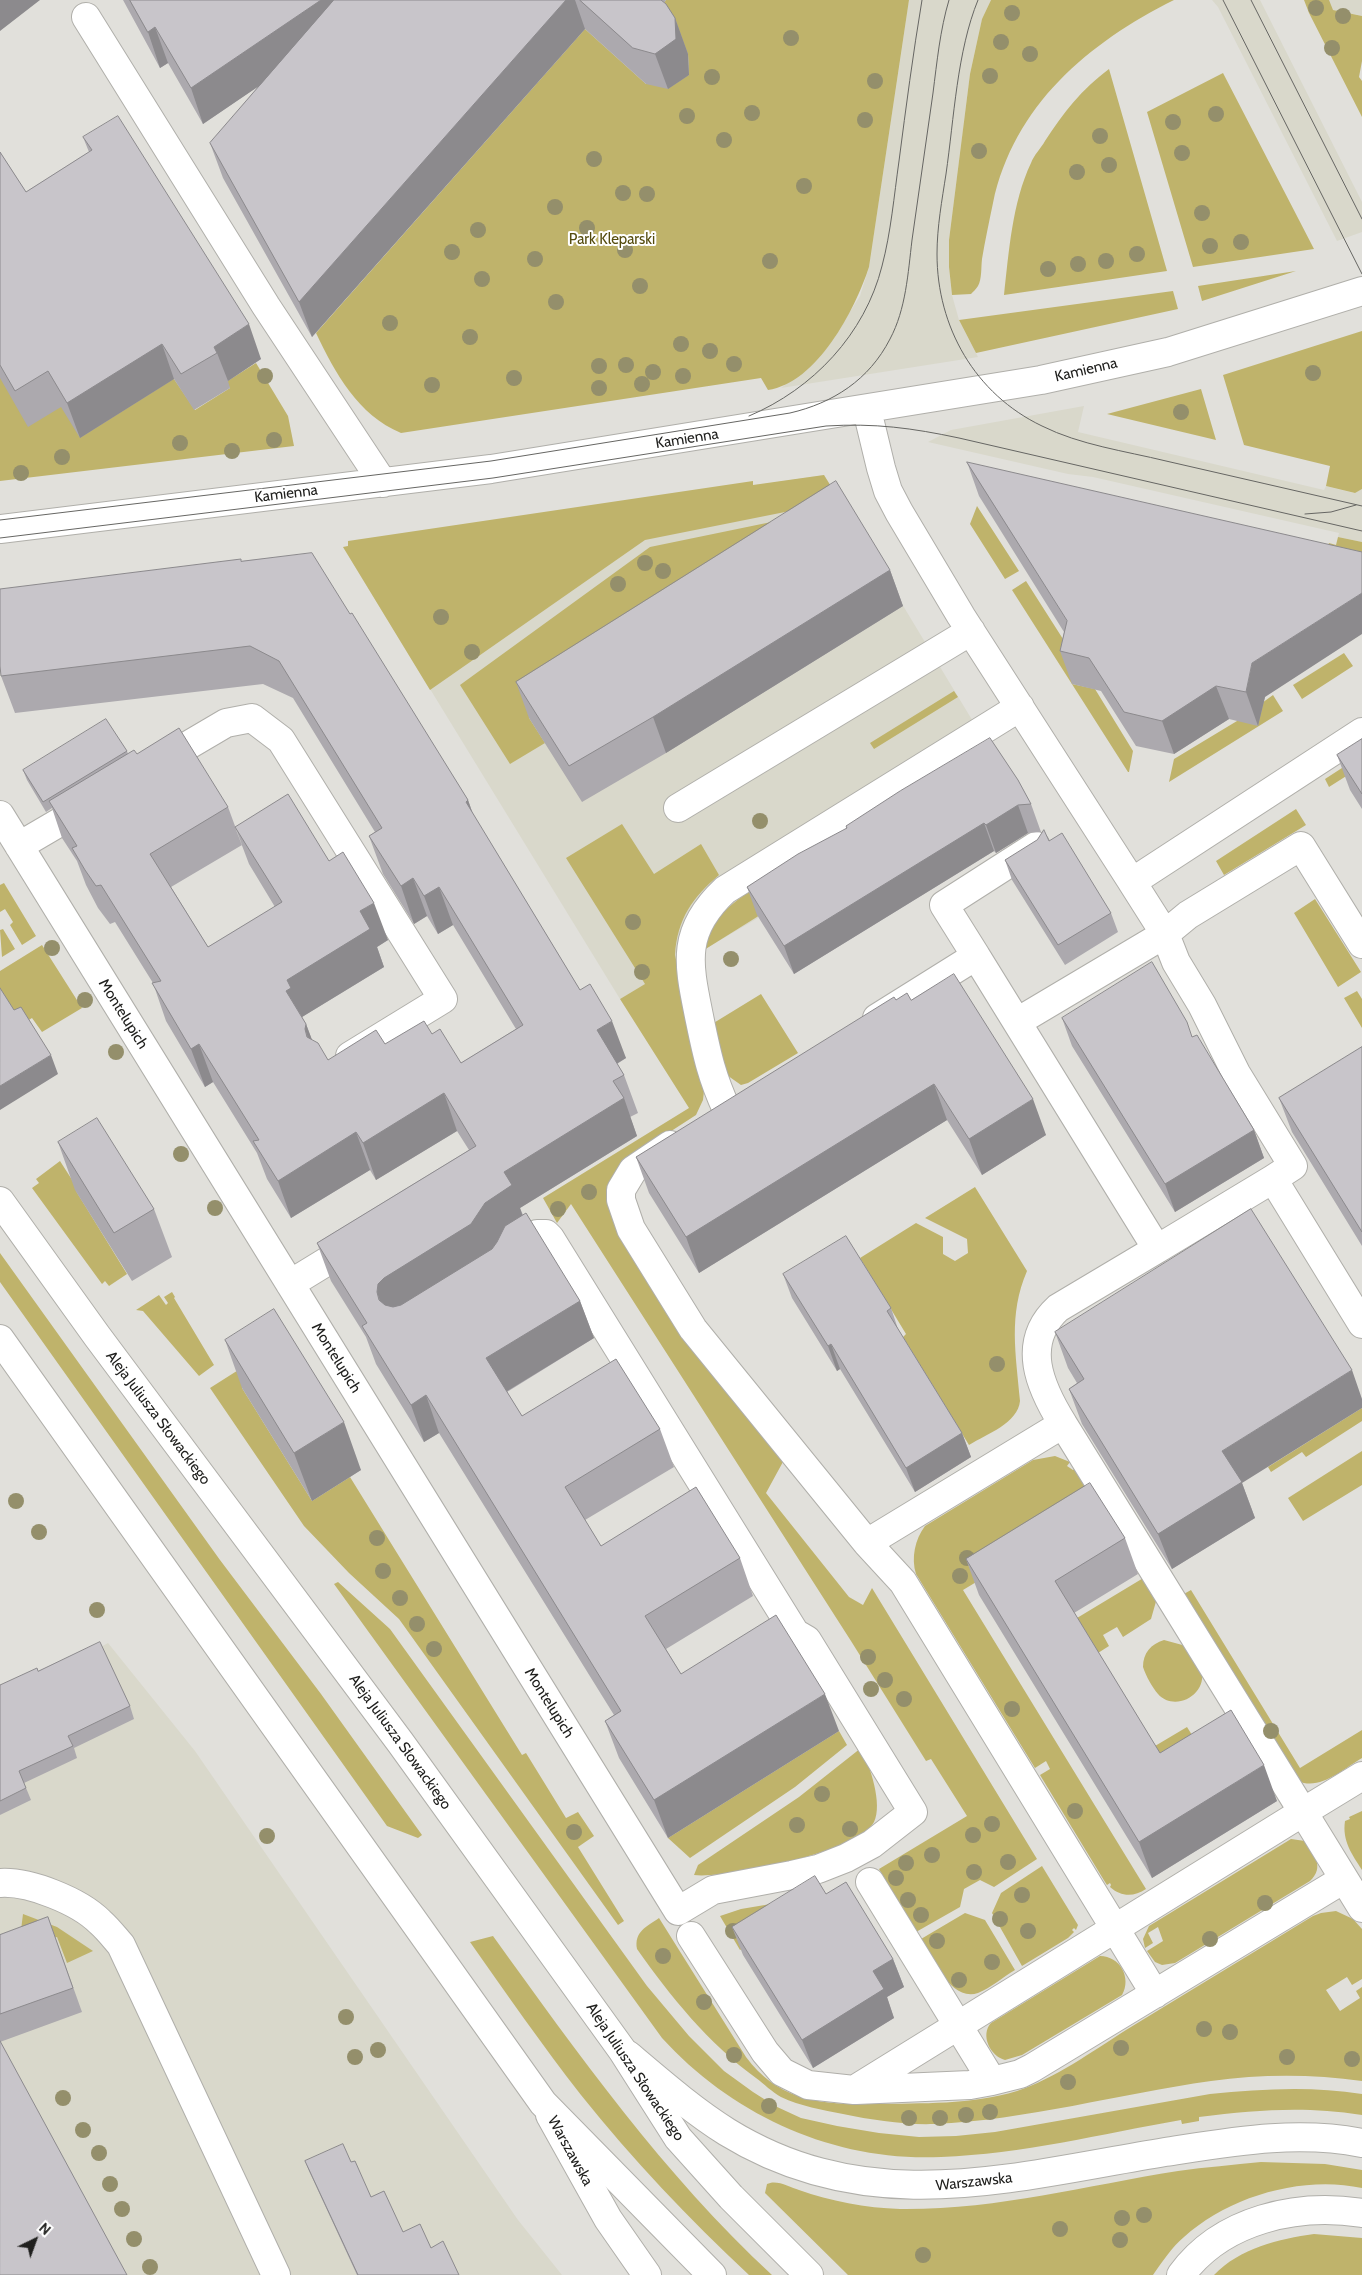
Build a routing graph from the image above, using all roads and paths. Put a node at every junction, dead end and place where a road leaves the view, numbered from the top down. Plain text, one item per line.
1 (86, 17) dead end
2 (1362, 290) edge
3 (867, 410) junction
4 (383, 483) junction
5 (0, 529) edge
6 (971, 631) junction
7 (1020, 707) junction
8 (1362, 732) edge
9 (137, 776) edge
10 (111, 791) edge
11 (678, 808) dead end
12 (0, 815) edge
13 (19, 846) junction
14 (1036, 846) edge
15 (1132, 882) junction
16 (1165, 934) junction
17 (1362, 944) edge
18 (976, 956) junction
19 (1017, 1022) junction
20 (852, 1033) edge
21 (334, 1066) edge
22 (752, 1094) edge
23 (727, 1110) junction
24 (1273, 1179) junction
25 (0, 1201) edge
26 (376, 1230) edge
27 (1157, 1249) junction
28 (497, 1273) edge
29 (290, 1284) junction
30 (1362, 1324) edge
31 (0, 1338) edge
32 (1063, 1424) junction
33 (867, 1543) junction
34 (1362, 1776) edge
35 (1303, 1812) junction
36 (1344, 1879) junction
37 (0, 1882) edge
38 (870, 1882) dead end
39 (1362, 1908) edge
40 (1114, 1929) junction
41 (691, 1936) dead end
42 (1155, 1994) junction
43 (958, 2026) junction
44 (622, 2050) junction
45 (992, 2081) junction
46 (854, 2090) junction
47 (543, 2103) junction
48 (1362, 2143) edge
49 (1362, 2213) edge
50 (276, 2275) edge
51 (647, 2275) edge
52 (712, 2275) edge
53 (809, 2275) edge
54 (1182, 2275) edge

1 - 4 street
2 - 3 street, Kamienna
3 - 4 street, Kamienna
3 - 6 street
4 - 5 street, Kamienna
6 - 7 street
6 - 11 street
7 - 15 street
7 - 23 street
8 - 15 street
9 - 21 street
10 - 13 street
12 - 13 street, Montelupich
13 - 29 street, Montelupich
14 - 18 street
15 - 16 street
16 - 17 street
16 - 19 street
16 - 24 street
18 - 19 street
18 - 20 street
19 - 27 street
22 - 23 street
23 - 33 street
24 - 27 street
24 - 30 street
25 - 44 street, Aleja Juliusza Słowackiego
26 - 29 street
27 - 32 street
28 - 29 street, Montelupich
31 - 47 street
32 - 33 street
32 - 35 street
33 - 40 street
34 - 35 street
35 - 36 street
35 - 40 street
36 - 39 street
36 - 42 street
37 - 50 street
38 - 43 street
40 - 42 street
40 - 43 street
41 - 46 street
42 - 45 street
43 - 45 street
43 - 46 street
44 - 48 street, Warszawska
44 - 53 street, Aleja Juliusza Słowackiego
45 - 46 street
47 - 51 street, Warszawska
47 - 52 street
49 - 54 street

